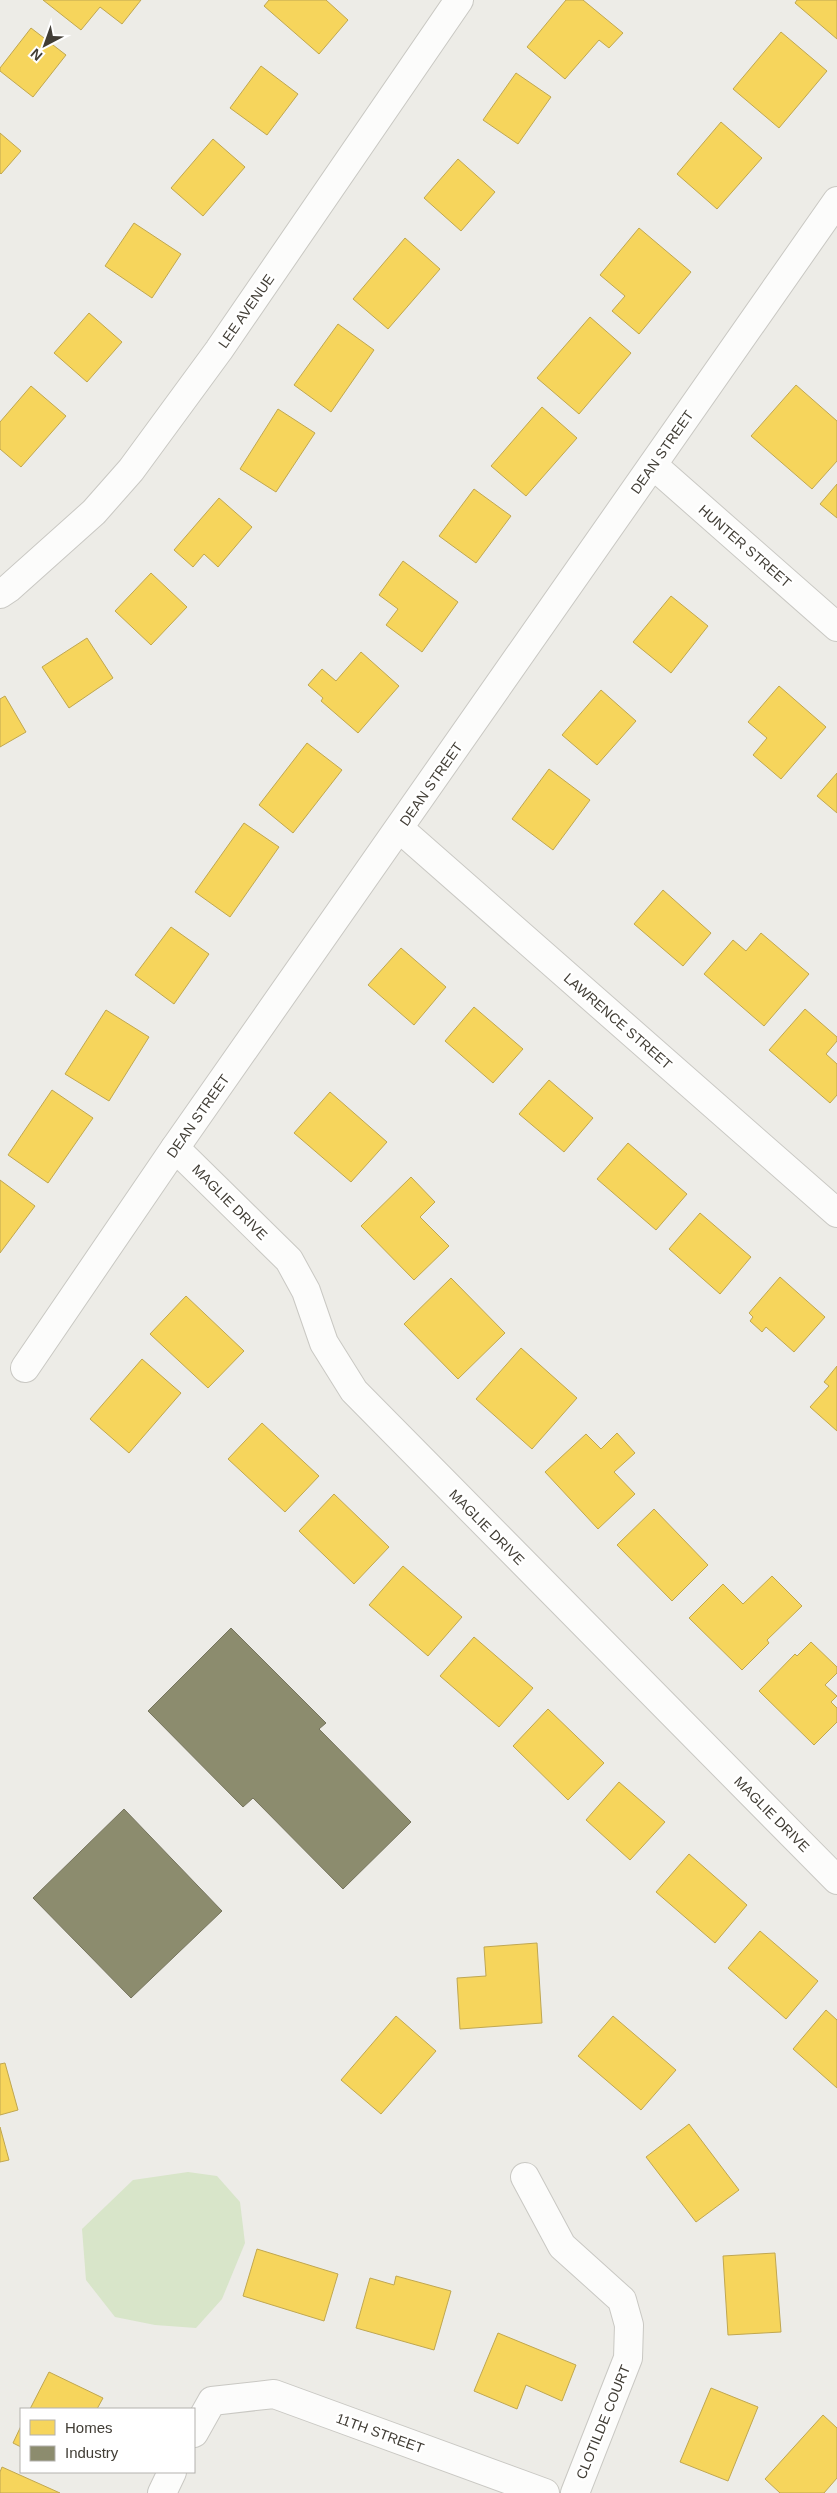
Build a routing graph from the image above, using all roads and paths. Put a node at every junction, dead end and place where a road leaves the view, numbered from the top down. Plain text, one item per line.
1 (459, 0) edge
2 (837, 201) edge
3 (653, 465) junction
4 (0, 594) edge
5 (837, 627) edge
6 (400, 828) junction
7 (175, 1148) junction
8 (837, 1212) edge
9 (25, 1368) dead end
10 (837, 1880) edge
11 (526, 2177) dead end
12 (195, 2430) edge
13 (172, 2473) edge
14 (162, 2493) edge
15 (545, 2493) edge
16 (575, 2493) edge

1 - 4 street, LEE AVENUE
2 - 3 street, DEAN STREET
3 - 5 street, HUNTER STREET
3 - 6 street, DEAN STREET
6 - 7 street, DEAN STREET
6 - 8 street, LAWRENCE STREET
7 - 9 street, DEAN STREET
7 - 10 street, MAGLIE DRIVE
11 - 16 street, CLOTILDE COURT
12 - 15 street, 11TH STREET
13 - 14 street

